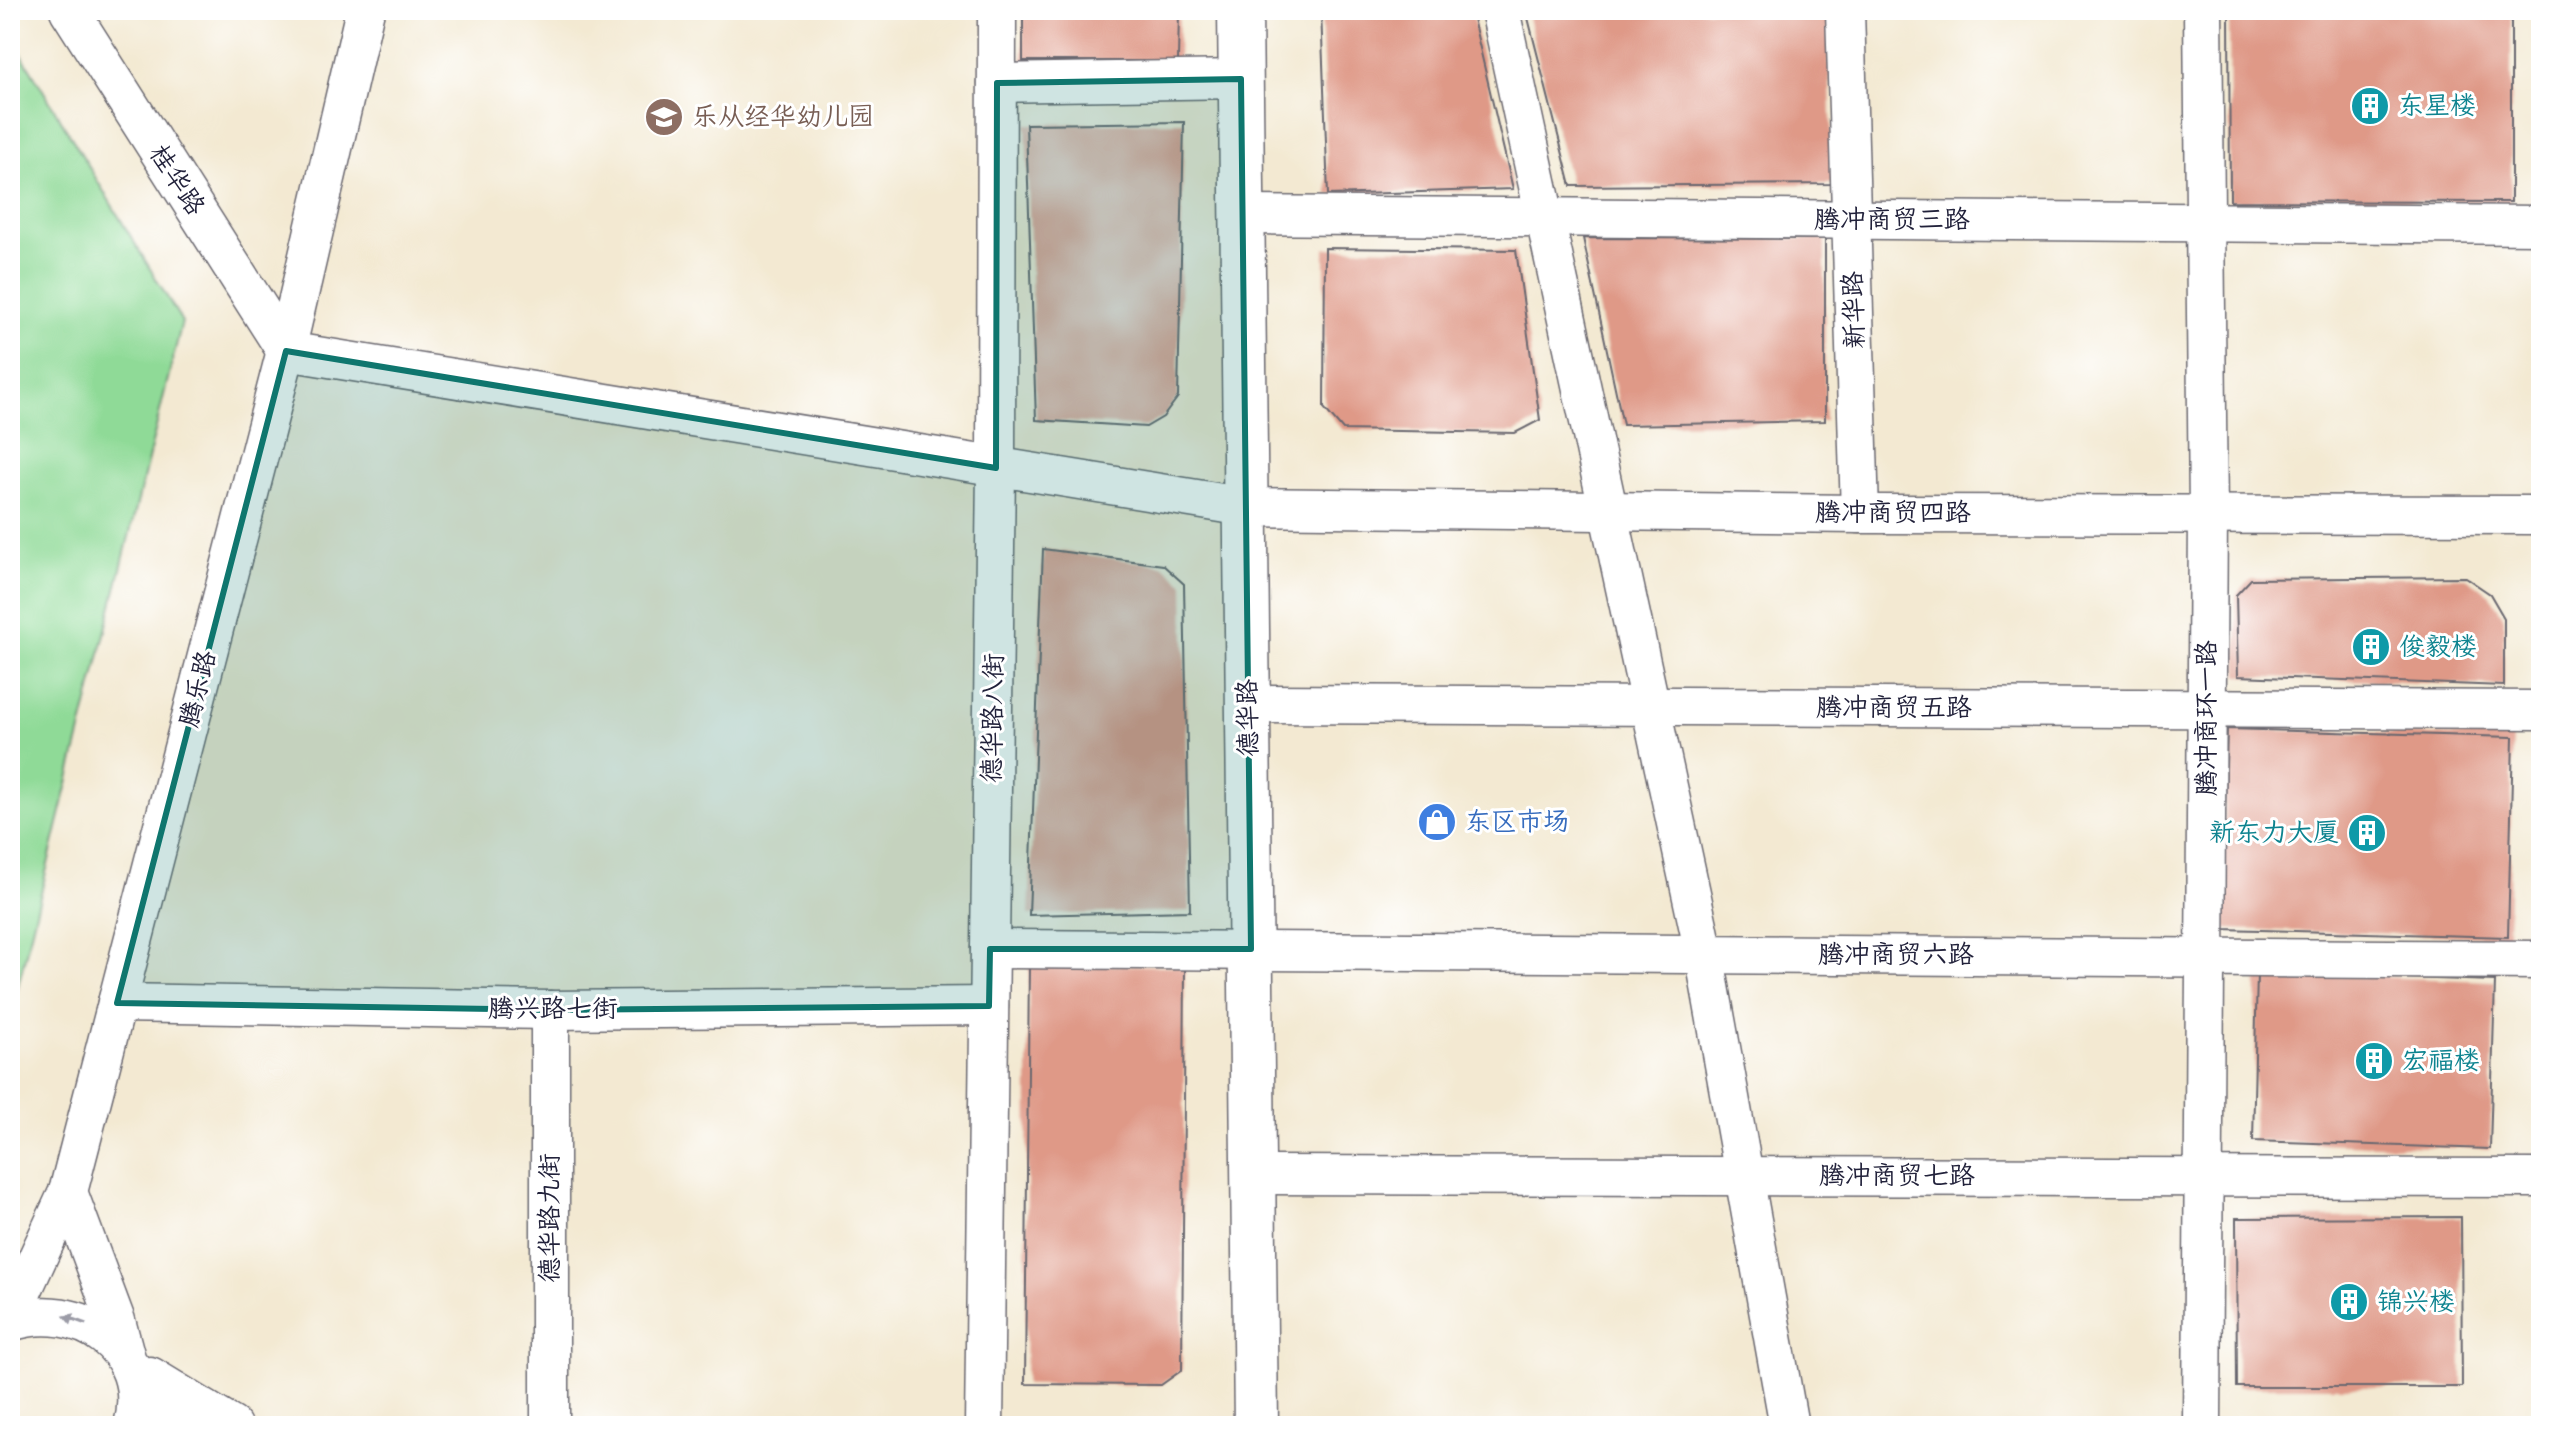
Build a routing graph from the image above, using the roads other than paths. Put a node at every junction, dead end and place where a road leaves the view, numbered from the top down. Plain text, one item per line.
1 (69, 10) edge
2 (365, 10) edge
3 (997, 10) edge
4 (1240, 10) edge
5 (1500, 10) edge
6 (1845, 10) edge
7 (2203, 10) edge
8 (1241, 79) junction
9 (997, 83) junction
10 (1242, 215) junction
11 (1545, 217) junction
12 (1851, 220) junction
13 (2205, 222) junction
14 (2541, 225) edge
15 (286, 351) junction
16 (996, 468) junction
17 (1246, 507) junction
18 (1609, 511) junction
19 (1860, 514) junction
20 (2208, 514) junction
21 (2541, 515) edge
22 (1248, 704) junction
23 (1651, 707) junction
24 (2207, 709) junction
25 (2541, 710) edge
26 (990, 949) junction
27 (1251, 949) junction
28 (1704, 953) junction
29 (2205, 957) junction
30 (2541, 960) edge
31 (117, 1003) junction
32 (989, 1006) junction
33 (550, 1010) junction
34 (1253, 1175) junction
35 (1744, 1176) junction
36 (2204, 1177) junction
37 (2541, 1178) edge
38 (68, 1192) junction
39 (10, 1320) edge
40 (127, 1362) junction
41 (133, 1426) edge
42 (177, 1426) edge
43 (232, 1426) edge
44 (550, 1426) edge
45 (984, 1426) edge
46 (1256, 1426) edge
47 (1789, 1426) edge
48 (2202, 1426) edge

1 - 15 street, 桂华路
2 - 15 street, 腾乐路
3 - 9 street, 德华路八街
4 - 8 street, 德华路
5 - 11 street
6 - 12 street, 新华路
7 - 13 street, 腾冲商环一路
8 - 9 street
8 - 10 street, 德华路
9 - 16 street, 德华路八街
10 - 11 street, 腾冲商贸三路
10 - 17 street, 德华路
11 - 12 street, 腾冲商贸三路
11 - 18 street
12 - 13 street, 腾冲商贸三路
12 - 19 street, 新华路
13 - 14 street, 腾冲商贸三路
13 - 20 street, 腾冲商环一路
15 - 16 street, 腾冲商贸四路
15 - 31 street, 腾乐路
16 - 17 street, 腾冲商贸四路
16 - 26 street, 德华路八街
17 - 18 street, 腾冲商贸四路
17 - 22 street, 德华路
18 - 19 street, 腾冲商贸四路
18 - 23 street
19 - 20 street, 腾冲商贸四路
20 - 21 street, 腾冲商贸四路
20 - 24 street, 腾冲商环一路
22 - 23 street, 腾冲商贸五路
22 - 27 street, 德华路
23 - 24 street, 腾冲商贸五路
23 - 28 street
24 - 25 street, 腾冲商贸五路
24 - 29 street, 腾冲商环一路
26 - 27 street, 腾冲商贸六路
26 - 32 street, 德华路八街
27 - 28 street, 腾冲商贸六路
27 - 34 street, 德华路
28 - 29 street, 腾冲商贸六路
28 - 35 street
29 - 30 street, 腾冲商贸六路
29 - 36 street, 腾冲商环一路
31 - 33 street, 腾兴路七街
31 - 38 street, 腾乐路
32 - 33 street, 腾兴路七街
32 - 45 street, 德华路八街
33 - 44 street, 德华路九街
34 - 35 street, 腾冲商贸七路
34 - 46 street, 德华路
35 - 36 street, 腾冲商贸七路
35 - 47 street
36 - 37 street, 腾冲商贸七路
36 - 48 street, 腾冲商环一路
38 - 39 street, 腾乐路
38 - 40 street
40 -> 39 street
40 - 41 street
40 - 42 street
40 - 43 street

